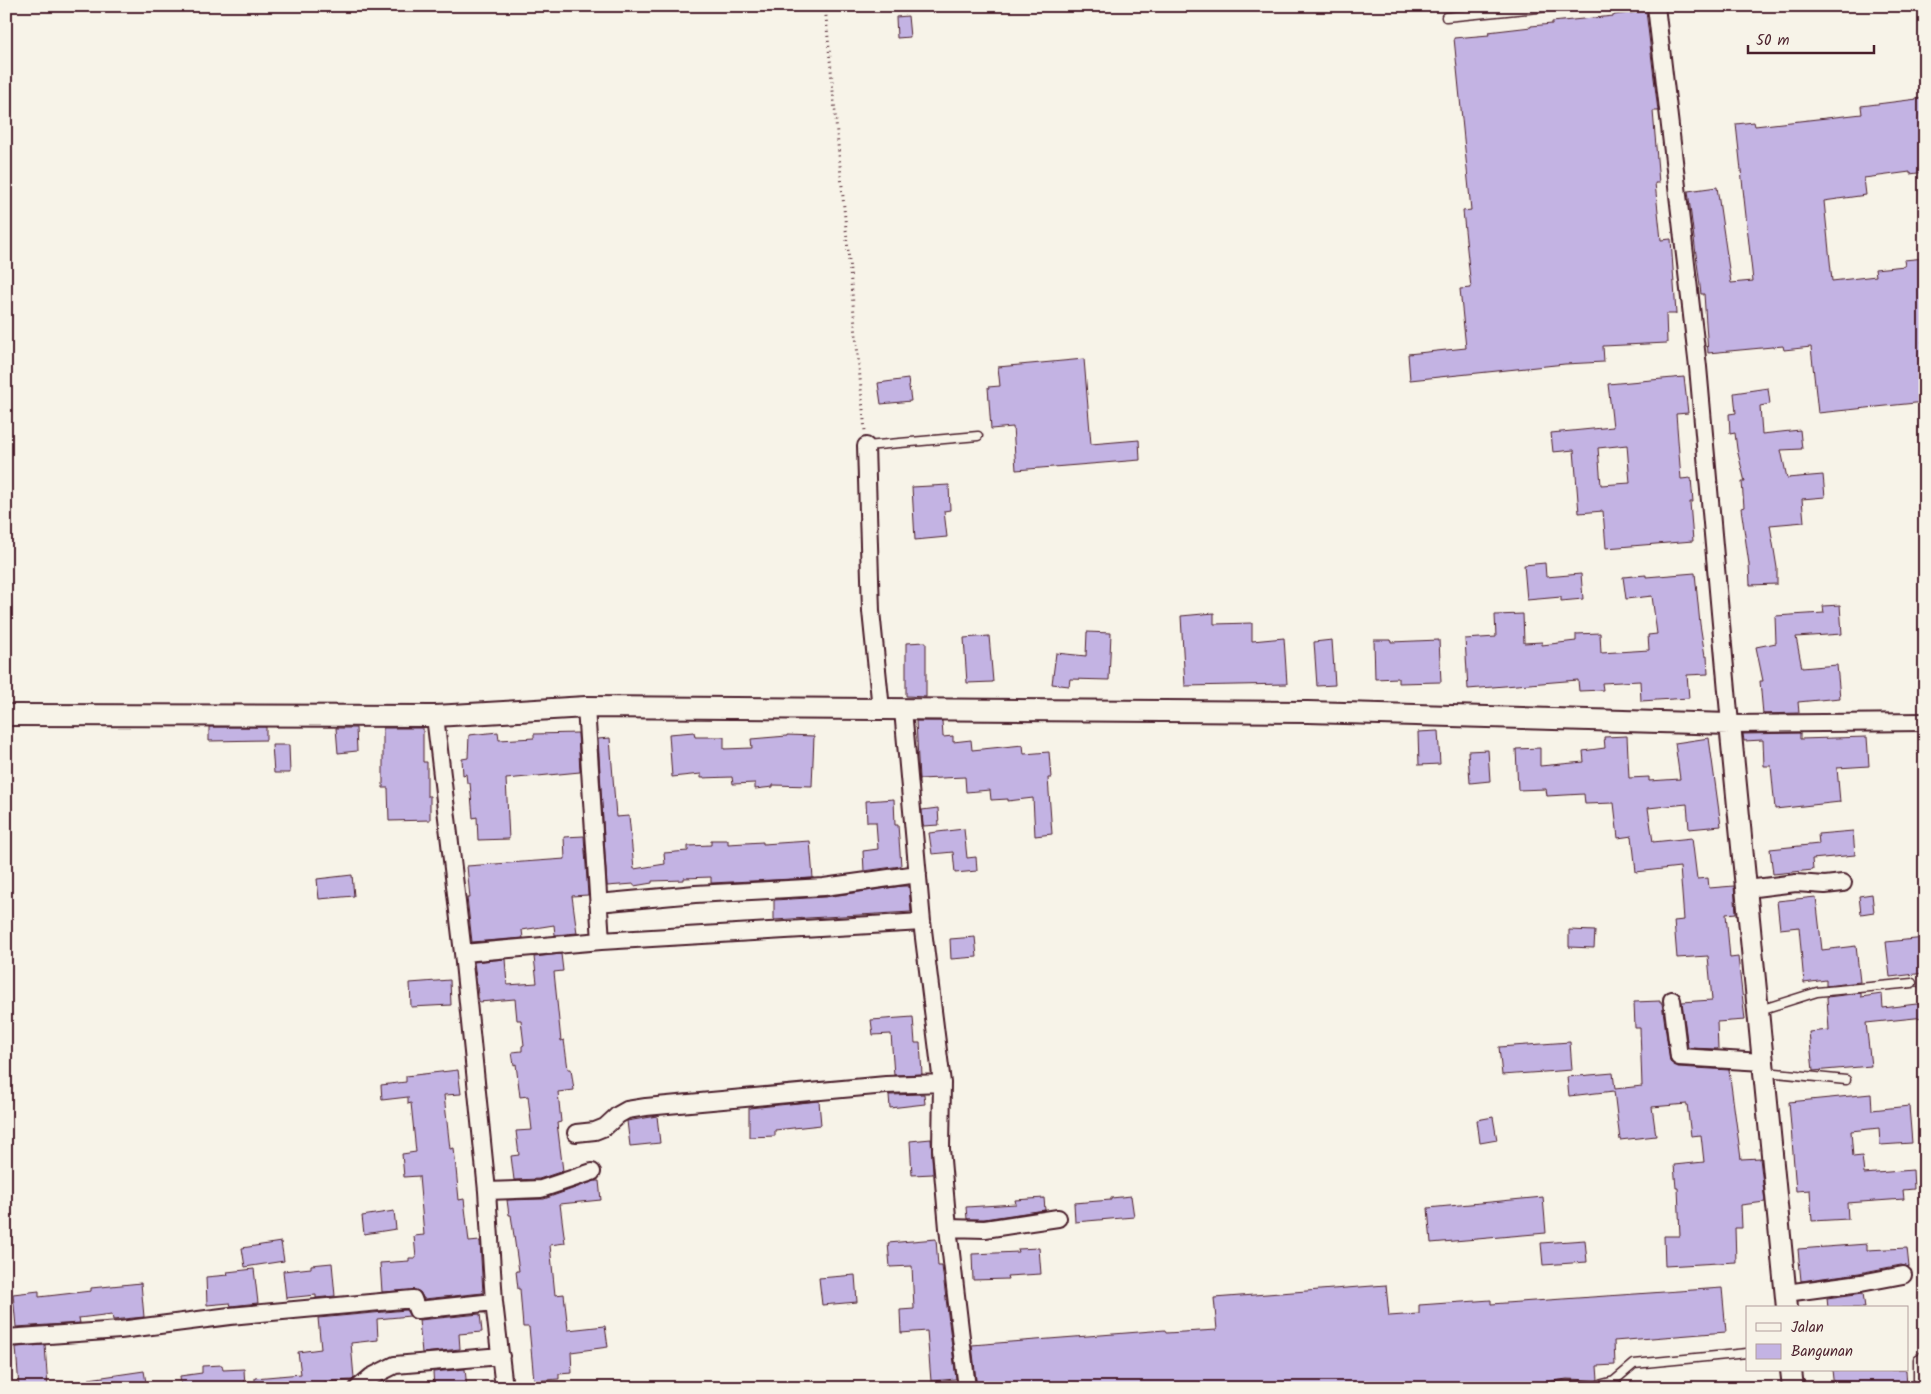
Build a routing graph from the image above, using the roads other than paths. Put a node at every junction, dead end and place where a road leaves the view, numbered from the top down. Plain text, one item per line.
1 (1558, 6) edge
2 (1656, 6) edge
3 (1446, 17) dead end
4 (978, 436) dead end
5 (866, 446) joint
6 (586, 708) junction
7 (881, 708) junction
8 (903, 710) junction
9 (6, 715) edge
10 (434, 716) junction
11 (1925, 722) edge
12 (1730, 724) junction
13 (918, 874) junction
14 (1843, 883) dead end
15 (1747, 888) junction
16 (598, 903) junction
17 (922, 922) junction
18 (601, 941) junction
19 (463, 953) junction
20 (1912, 983) dead end
21 (1672, 1000) dead end
22 (1758, 1011) junction
23 (1763, 1067) junction
24 (1846, 1080) dead end
25 (942, 1083) junction
26 (576, 1133) dead end
27 (592, 1172) dead end
28 (487, 1192) junction
29 (1058, 1218) dead end
30 (948, 1228) junction
31 (1903, 1275) dead end
32 (1786, 1300) edge
33 (494, 1302) junction
34 (6, 1338) edge
35 (1746, 1353) edge
36 (1925, 1355) edge
37 (501, 1356) junction
38 (1791, 1372) edge
39 (358, 1388) edge
40 (504, 1388) edge
41 (967, 1388) edge
42 (1535, 1388) edge
43 (1793, 1388) edge
44 (1918, 1388) edge

1 - 3 lane
2 - 12 street
4 - 5 lane
5 - 7 street
6 - 7 street
6 - 10 street
6 - 16 street
7 - 8 street
8 - 12 street
8 - 13 street
9 - 10 street
10 - 19 street
11 - 12 street
12 - 15 street
13 - 16 street
13 - 17 street
14 - 15 street
15 - 22 street
16 - 18 street
17 - 18 street
17 - 25 street
18 - 19 street
19 - 28 street
20 - 22 lane
21 - 23 street
22 - 23 street
23 - 24 lane
23 - 32 street
25 - 26 street
25 - 30 street
27 - 28 street
28 - 33 street
29 - 30 street
30 - 41 street
31 - 32 street
33 - 34 street
33 - 37 street
35 - 42 lane
36 - 44 lane
37 - 39 street
37 - 40 street
38 - 43 street

